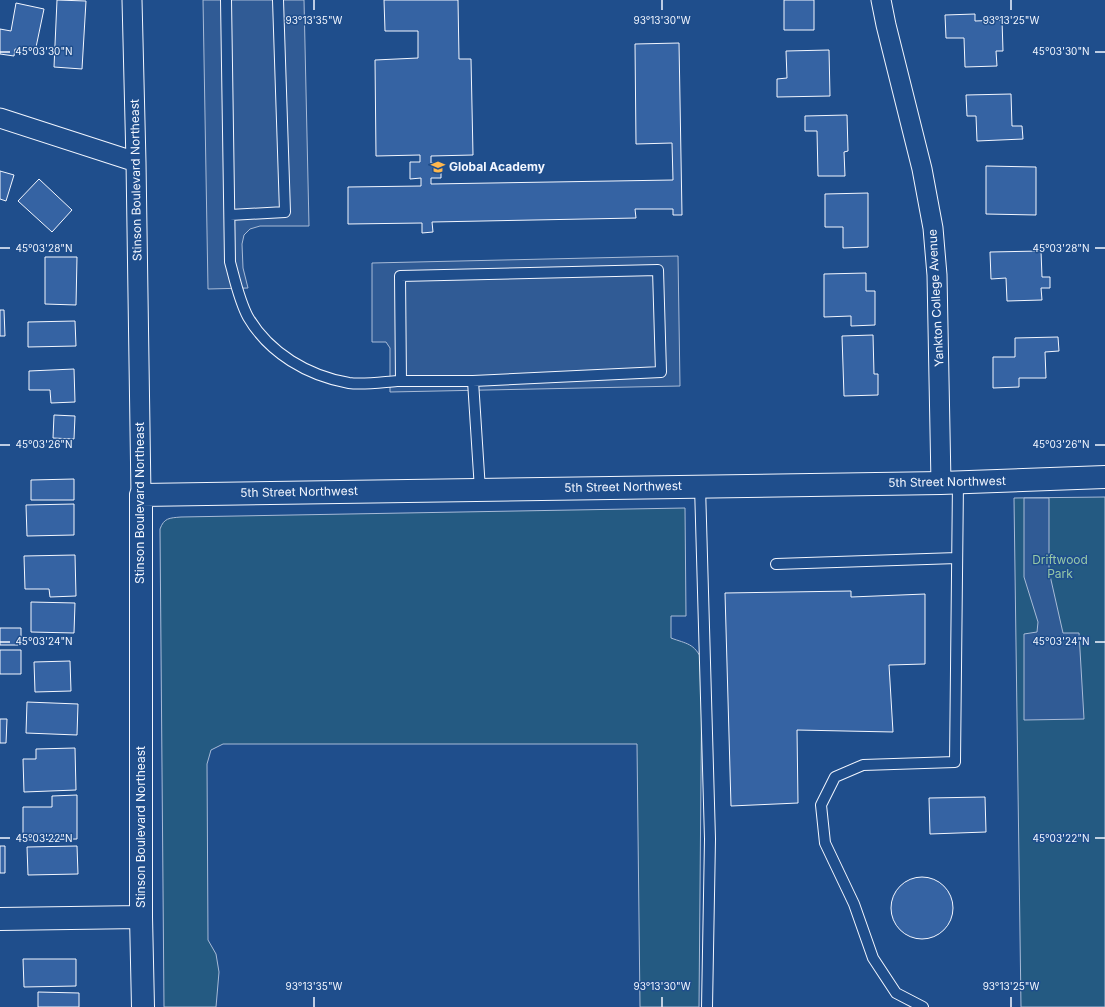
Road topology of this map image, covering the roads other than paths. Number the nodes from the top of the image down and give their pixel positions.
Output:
1 (132, 0) edge
2 (226, 0) edge
3 (278, 0) edge
4 (881, 0) edge
5 (0, 118) edge
6 (136, 162) junction
7 (230, 215) junction
8 (401, 381) junction
9 (473, 381) junction
10 (1105, 477) edge
11 (950, 482) junction
12 (700, 486) junction
13 (480, 490) junction
14 (140, 495) junction
15 (957, 558) junction
16 (776, 564) dead end
17 (141, 917) junction
18 (0, 919) edge
19 (143, 1007) edge
20 (706, 1007) edge
21 (923, 1007) edge

1 - 6 street, Stinson Boulevard Northeast
2 - 7 lane
3 - 7 lane
4 - 11 street, Yankton College Avenue
5 - 6 street
6 - 14 street, Stinson Boulevard Northeast
7 - 8 lane
8 - 9 lane
8 - 9 lane
9 - 13 lane
10 - 11 street, 5th Street Northwest
11 - 12 street, 5th Street Northwest
11 - 15 lane
12 - 13 street, 5th Street Northwest
12 - 20 lane
13 - 14 street, 5th Street Northwest
14 - 17 street, Stinson Boulevard Northeast
15 - 16 lane
15 - 21 lane
17 - 18 street
17 - 19 street, Stinson Boulevard Northeast

